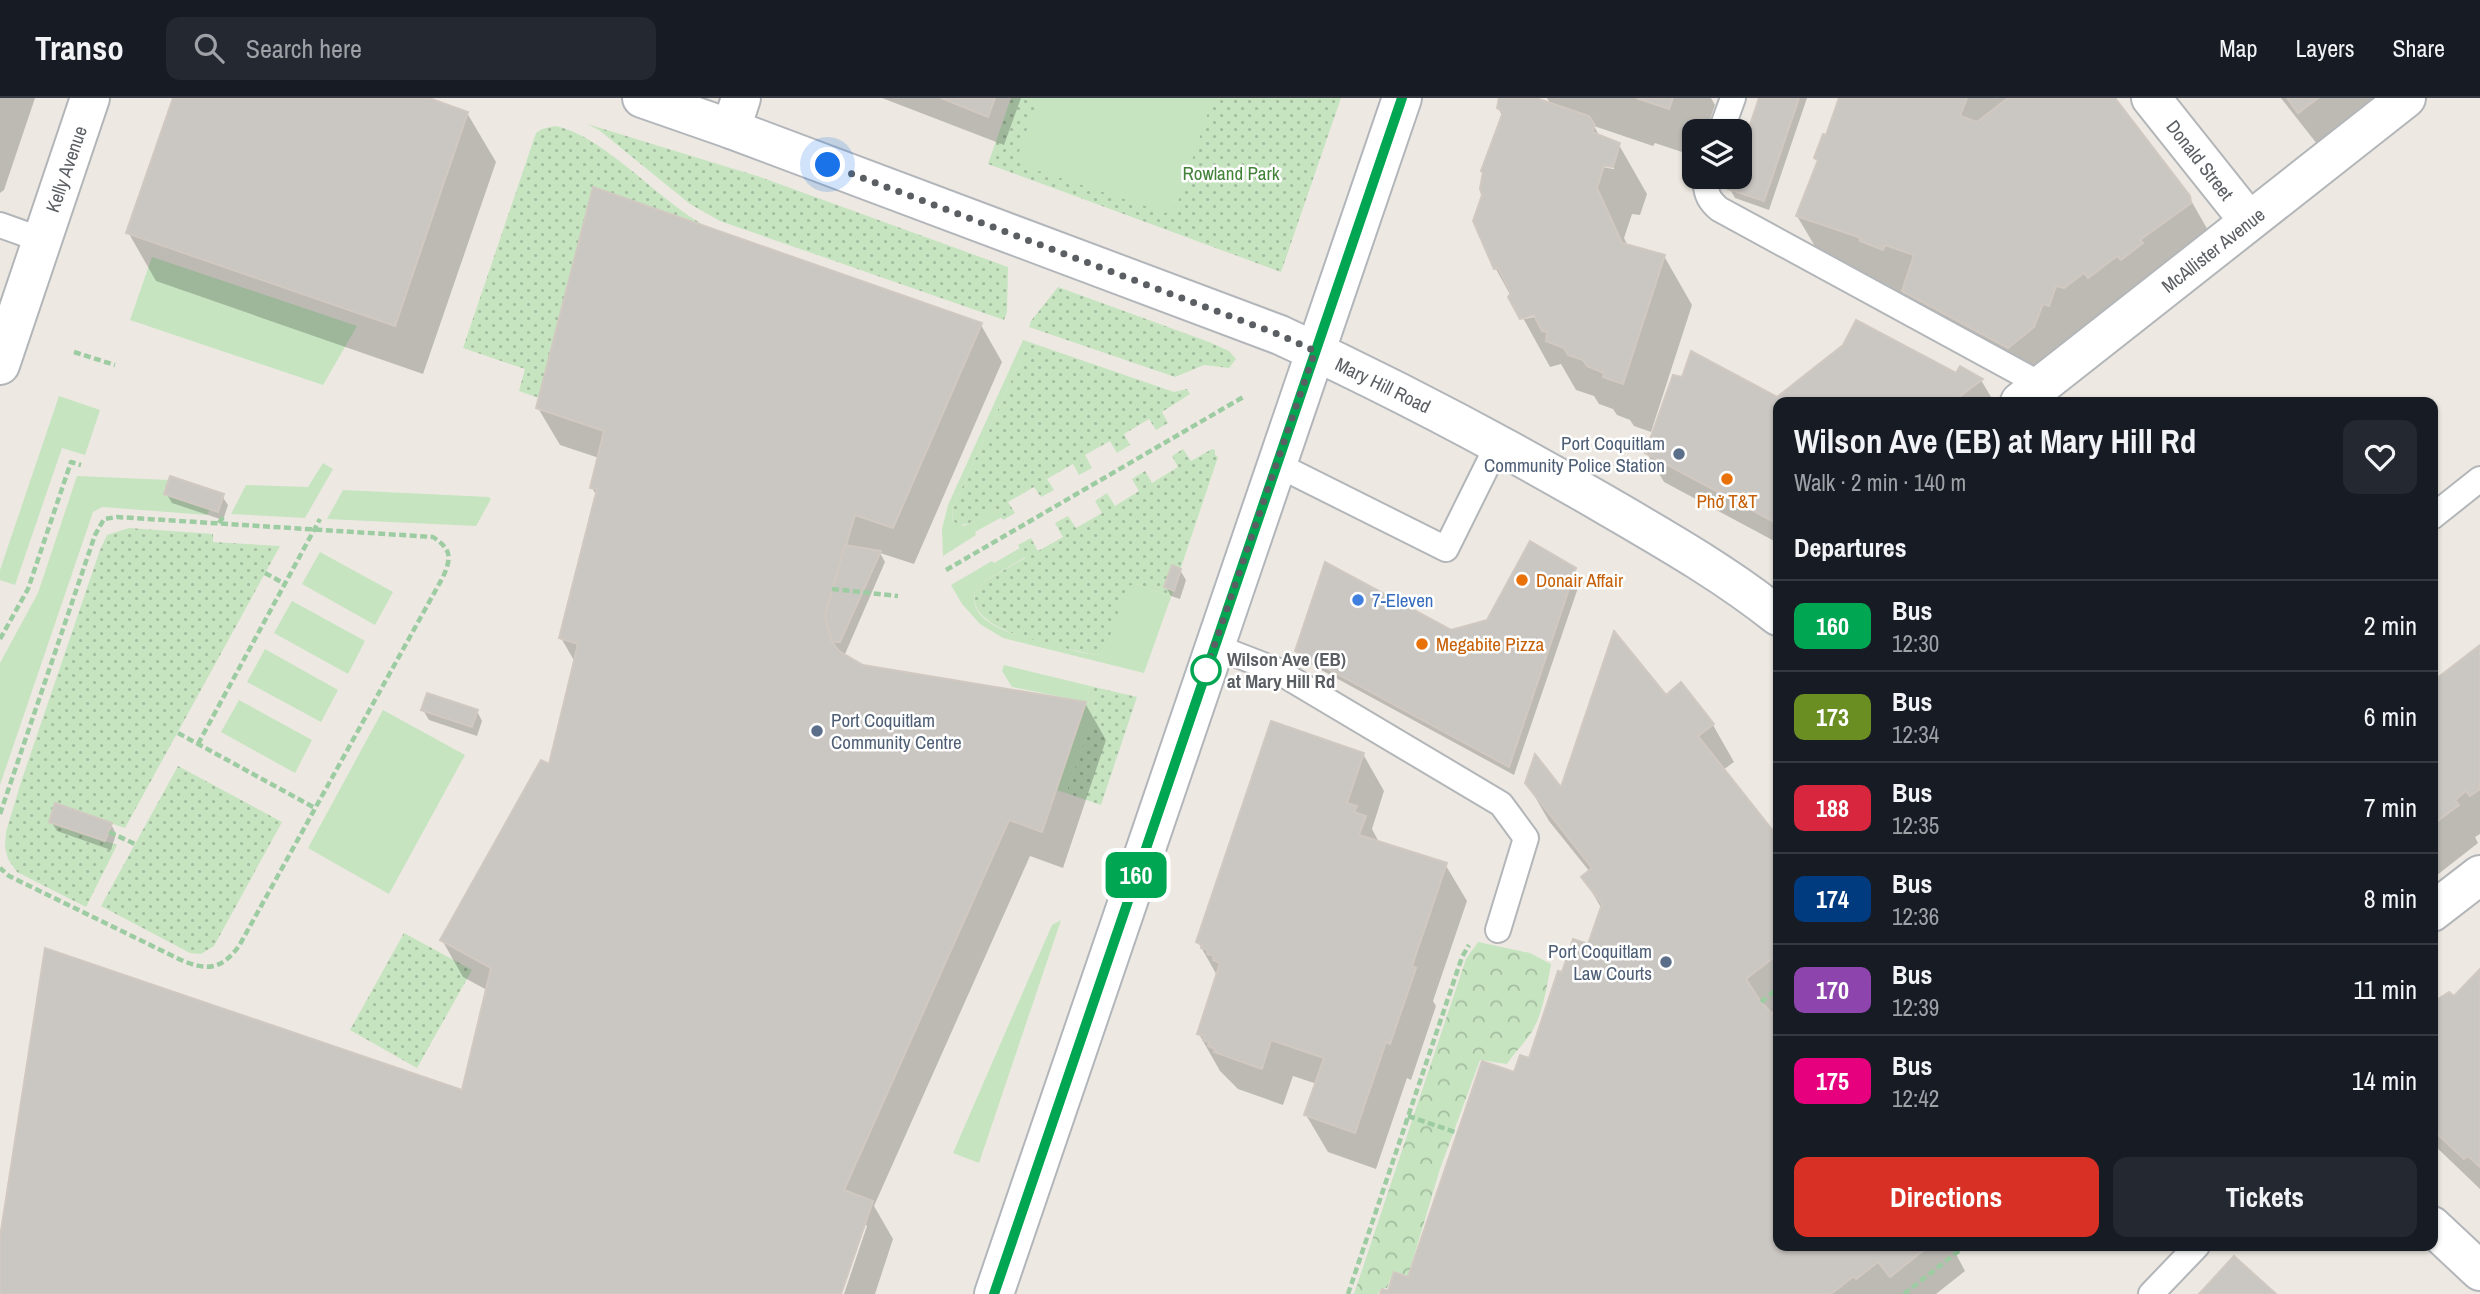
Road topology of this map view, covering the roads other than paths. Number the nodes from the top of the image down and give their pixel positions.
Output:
1 (90, 98) edge
2 (642, 98) edge
3 (1402, 98) edge
4 (1733, 98) edge
5 (2151, 98) edge
6 (2406, 98) edge
7 (736, 113) edge
8 (1725, 119) edge
9 (1707, 189) edge
10 (2249, 221) junction
11 (0, 225) edge
12 (42, 240) junction
13 (1315, 351) junction
14 (0, 365) edge
15 (2031, 394) edge
16 (1498, 444) junction
17 (1276, 464) junction
18 (2480, 479) edge
19 (2438, 512) edge
20 (1773, 612) edge
21 (1214, 646) junction
22 (2480, 875) edge
23 (2438, 907) edge
24 (1498, 930) road end
25 (2438, 1232) edge
26 (2192, 1251) edge
27 (2480, 1271) edge
28 (994, 1294) edge
29 (2151, 1294) edge

1 - 12 street, Kelly Avenue
2 - 7 street, Mary Hill Road
3 - 13 street
4 - 8 lane
5 - 10 street, Donald Street
6 - 10 street, McAllister Avenue
7 - 13 street, Mary Hill Road
9 - 15 lane
10 - 15 street, McAllister Avenue
11 - 12 lane
12 - 14 street, Kelly Avenue
13 - 16 street, Mary Hill Road
13 - 17 street
16 - 17 lane
16 - 20 street, Mary Hill Road
17 - 21 street
18 - 19 lane
21 - 24 lane
21 - 28 street
22 - 23 street
25 - 27 street
26 - 29 lane

